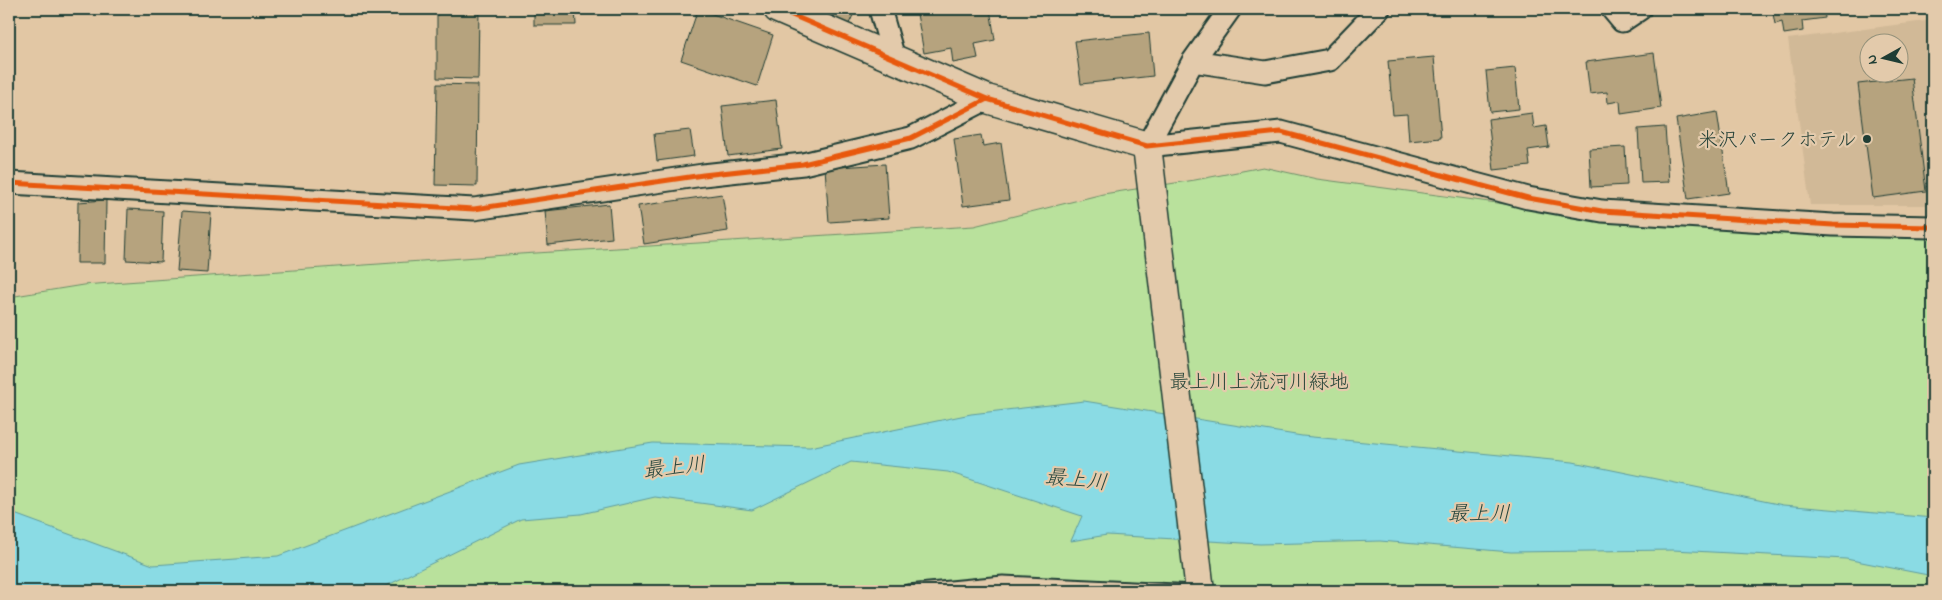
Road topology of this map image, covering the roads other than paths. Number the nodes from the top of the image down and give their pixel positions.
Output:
1 (778, 9) edge
2 (1230, 9) edge
3 (1379, 9) edge
4 (1612, 9) edge
5 (1640, 9) edge
6 (882, 10) edge
7 (894, 58) junction
8 (1193, 61) junction
9 (987, 99) junction
10 (1146, 146) junction
11 (9, 183) edge
12 (1933, 228) edge
13 (908, 591) edge
14 (1198, 591) edge

1 - 7 street
2 - 8 street
3 - 8 street
4 - 5 street
6 - 7 street
7 - 9 street
8 - 10 street
9 - 10 street
9 - 11 street
10 - 12 street
10 - 14 street
13 - 14 lane

